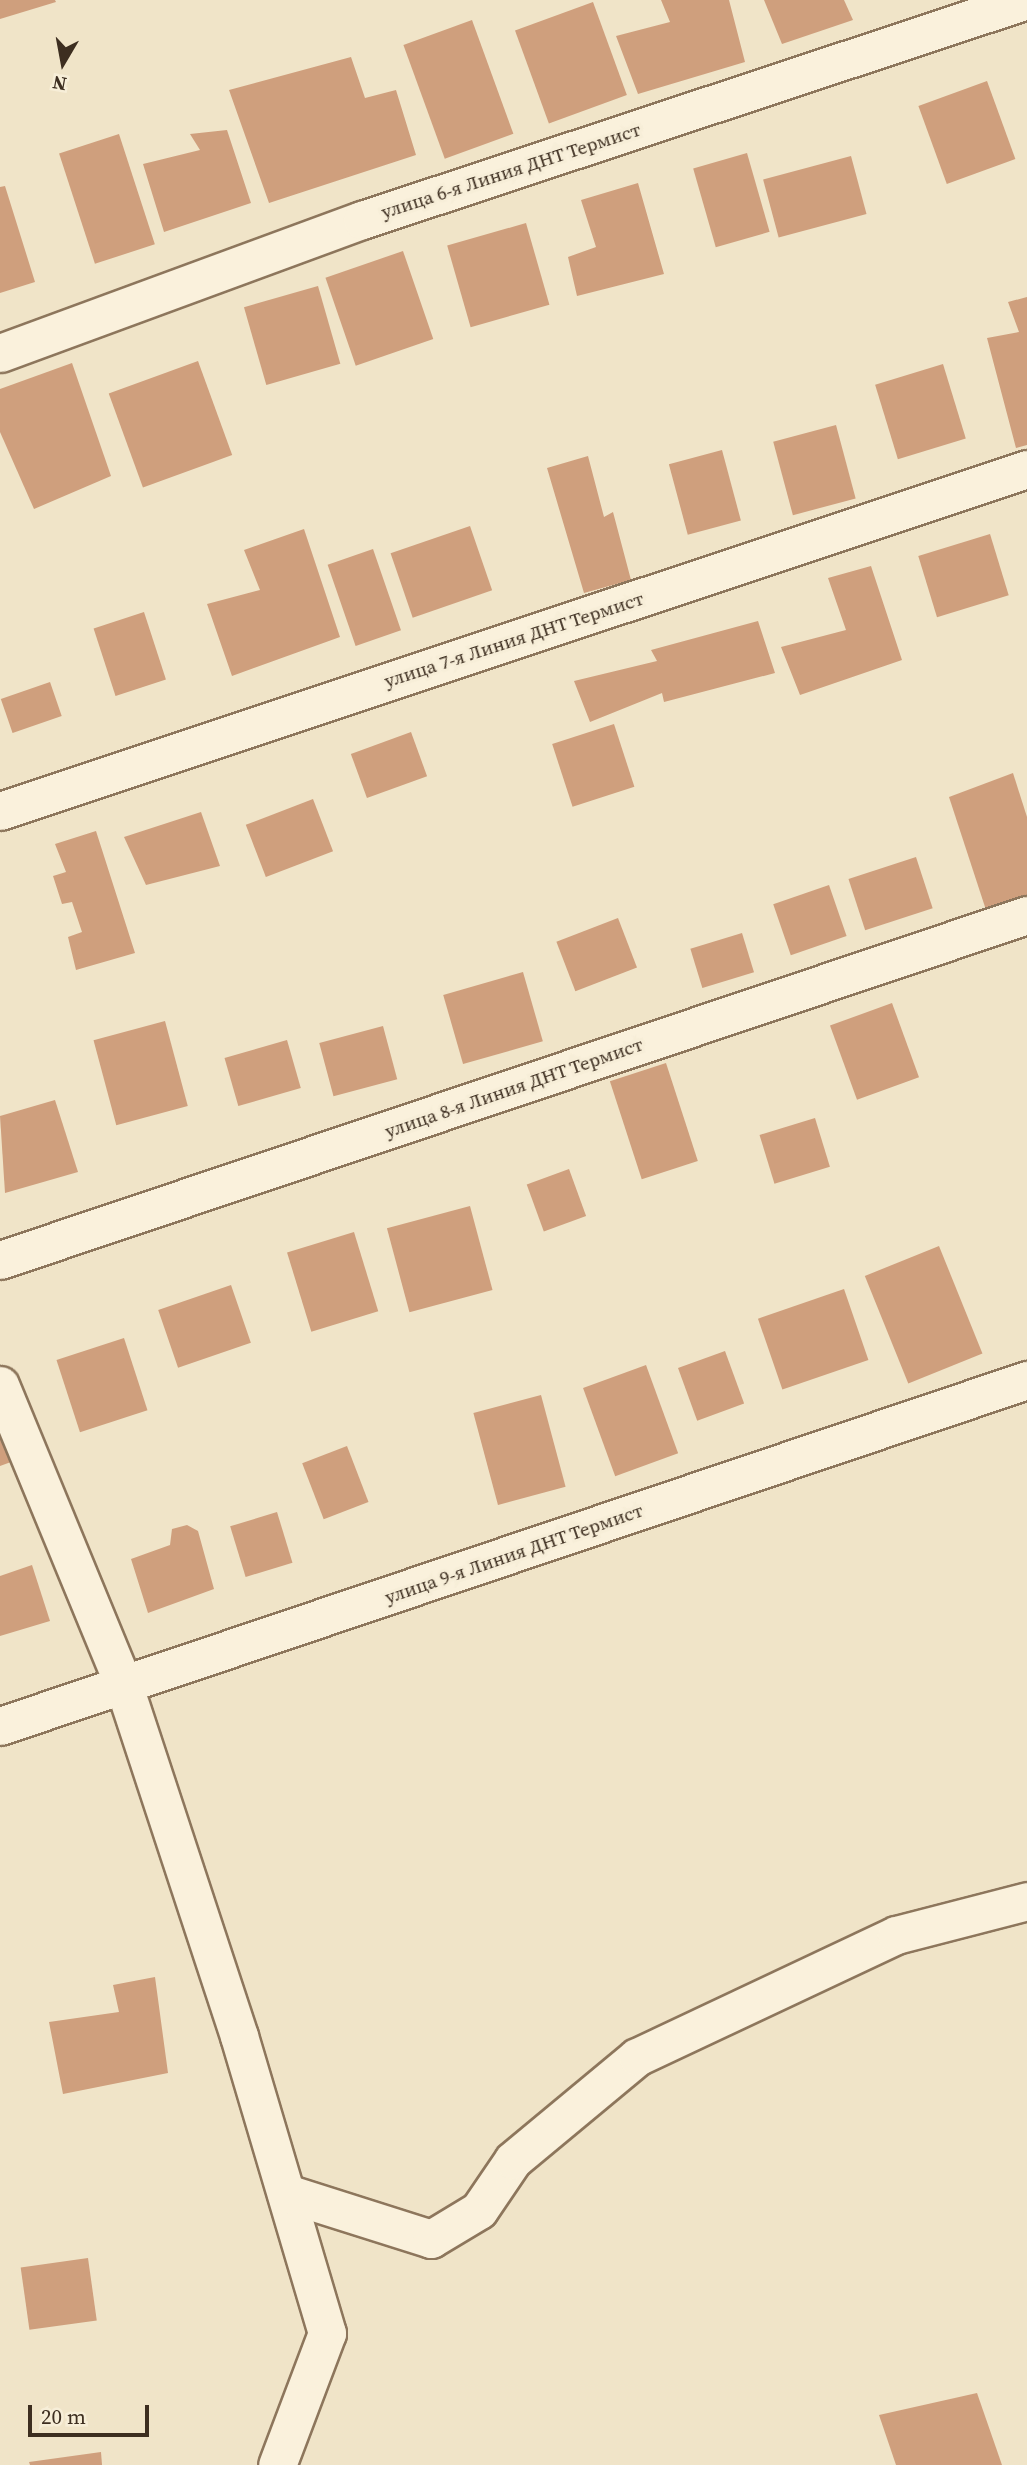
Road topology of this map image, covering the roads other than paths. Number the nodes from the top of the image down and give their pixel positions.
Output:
1 (1027, 0) edge
2 (0, 354) edge
3 (1027, 469) edge
4 (0, 811) edge
5 (1027, 915) edge
6 (0, 1260) edge
7 (1027, 1380) edge
8 (0, 1385) edge
9 (124, 1686) junction
10 (0, 1726) edge
11 (1027, 1901) edge
12 (286, 2193) junction
13 (277, 2465) edge

1 - 2 street, улица 6-я Линия ДНТ Термист
3 - 4 street, улица 7-я Линия ДНТ Термист
5 - 6 street, улица 8-я Линия ДНТ Термист
7 - 9 street, улица 9-я Линия ДНТ Термист
8 - 9 street
9 - 10 street, улица 9-я Линия ДНТ Термист
9 - 12 street
11 - 12 street
12 - 13 street

